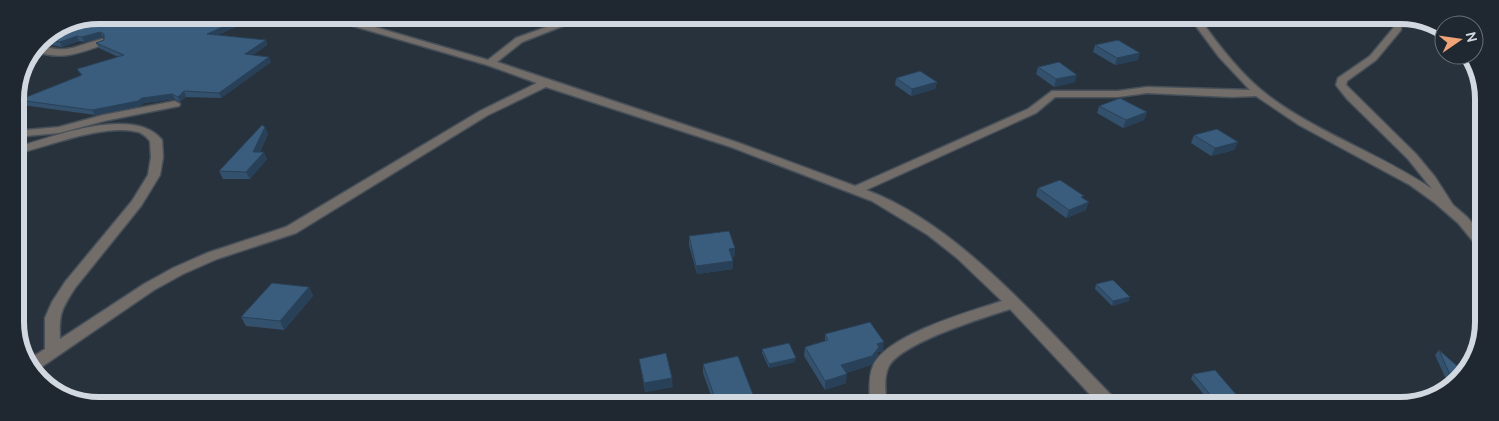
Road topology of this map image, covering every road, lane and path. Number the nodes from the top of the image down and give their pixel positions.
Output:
1 (359, 24) edge
2 (563, 24) edge
3 (1198, 24) edge
4 (1398, 28) dead end
5 (102, 42) edge
6 (42, 51) edge
7 (490, 63) junction
8 (545, 83) junction
9 (1258, 92) junction
10 (175, 104) edge
11 (24, 133) edge
12 (24, 148) edge
13 (856, 190) junction
14 (1447, 205) junction
15 (1475, 234) edge
16 (1013, 303) junction
17 (53, 351) junction
18 (36, 363) edge
19 (878, 397) edge
20 (1102, 397) edge

1 - 7 street
2 - 7 street
3 - 9 street
4 - 14 street
5 - 6 street
7 - 8 street
8 - 13 street
8 - 17 street
9 - 13 street
9 - 14 street
10 - 11 street
12 - 17 street
13 - 16 street
14 - 15 street
16 - 19 street
16 - 20 street
17 - 18 street

